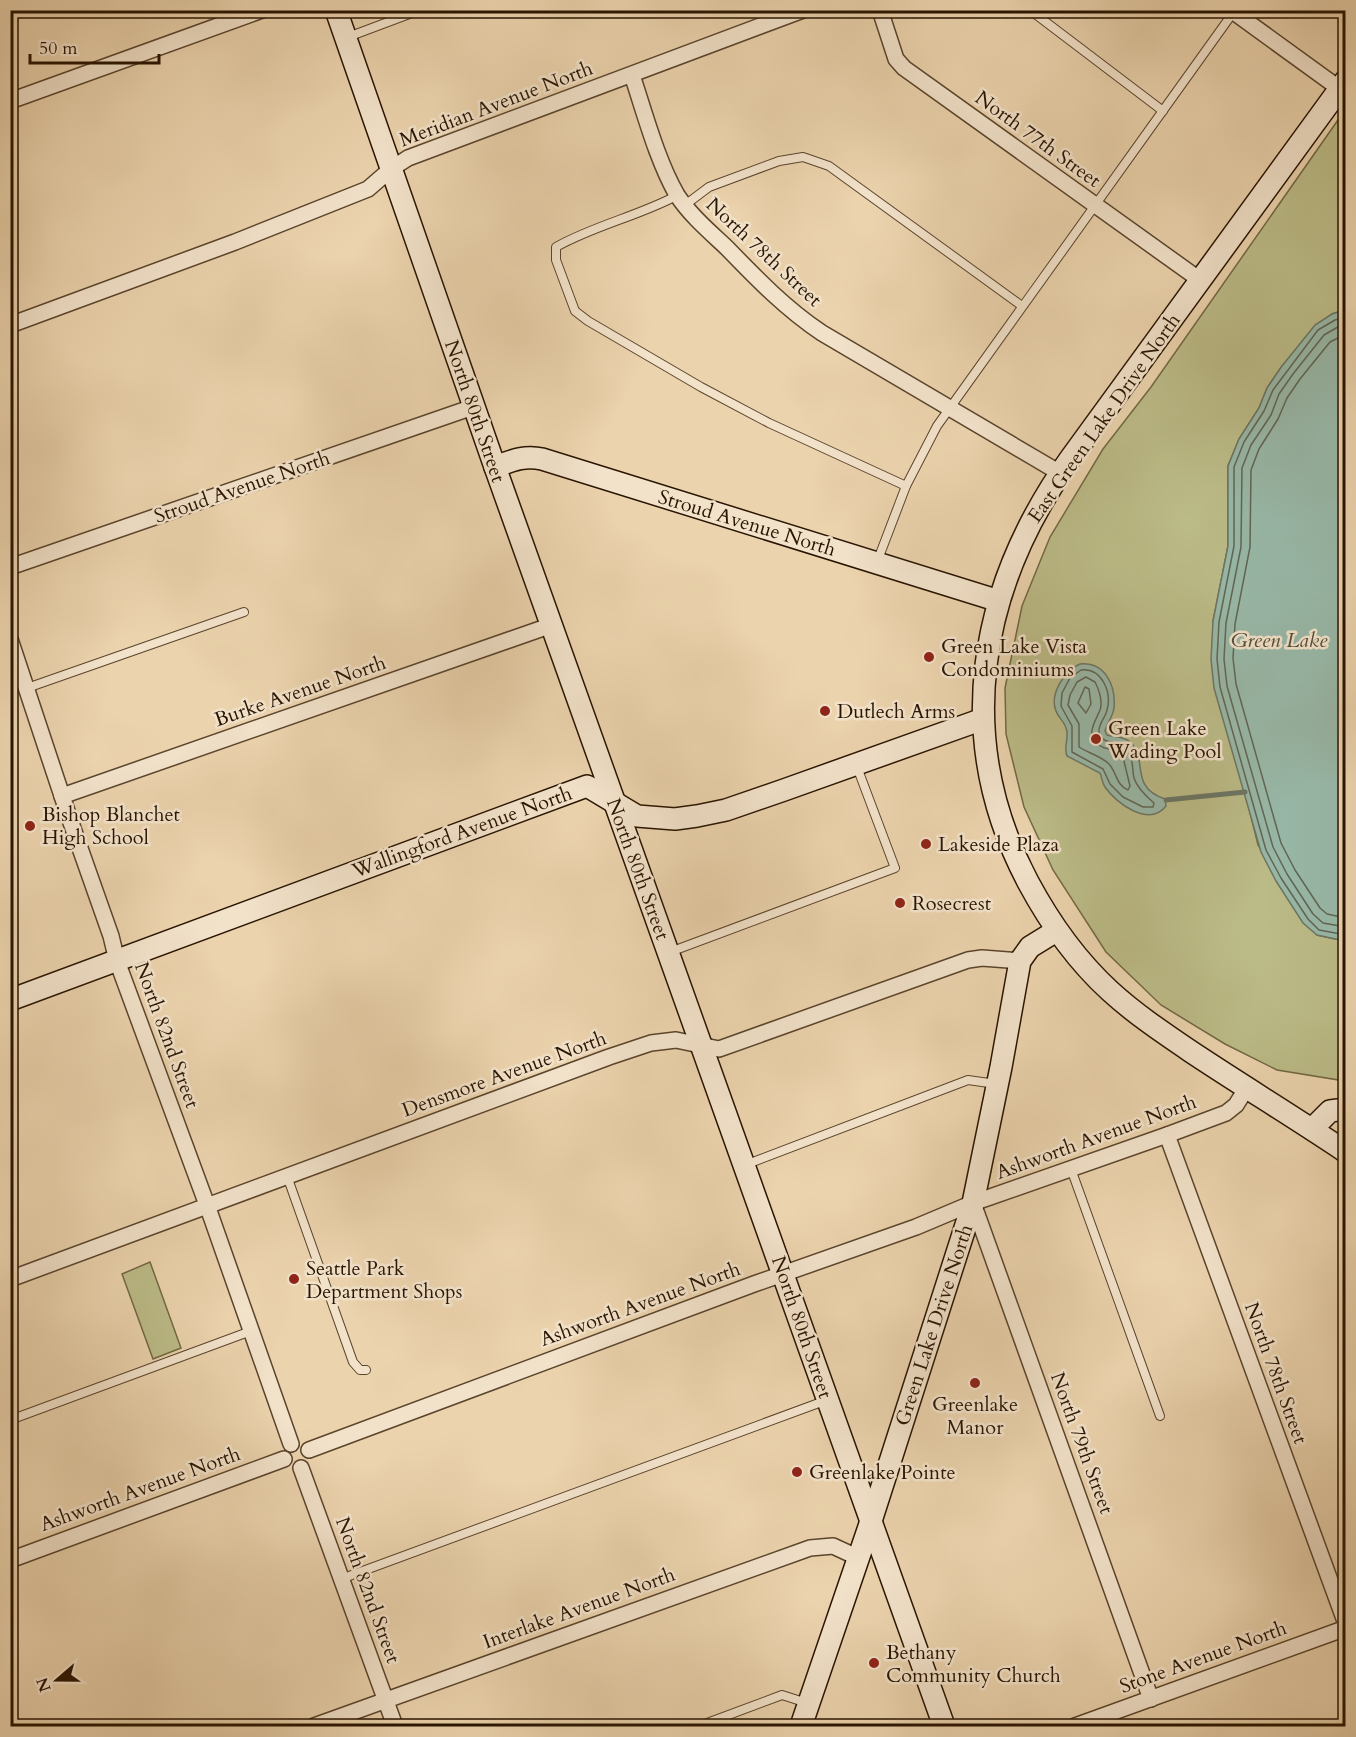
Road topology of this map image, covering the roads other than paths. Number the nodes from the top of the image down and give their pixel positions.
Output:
1 (262, 10) edge
2 (336, 10) edge
3 (420, 10) edge
4 (803, 10) edge
5 (880, 10) edge
6 (1030, 10) edge
7 (1233, 11) edge
8 (346, 38) junction
9 (632, 75) junction
10 (1343, 85) edge
11 (10, 102) edge
12 (1162, 111) junction
13 (391, 169) junction
14 (682, 200) junction
15 (1095, 205) junction
16 (1200, 280) junction
17 (1022, 306) junction
18 (10, 325) edge
19 (473, 407) junction
20 (949, 407) junction
21 (495, 467) junction
22 (1060, 473) junction
23 (906, 486) junction
24 (877, 563) junction
25 (10, 567) edge
26 (999, 601) junction
27 (244, 612) dead end
28 (552, 625) junction
29 (10, 639) edge
30 (27, 688) junction
31 (983, 719) junction
32 (856, 765) junction
33 (62, 796) junction
34 (613, 801) junction
35 (1056, 931) junction
36 (669, 952) junction
37 (117, 961) junction
38 (1020, 961) junction
39 (10, 1000) edge
40 (702, 1045) junction
41 (997, 1084) junction
42 (1246, 1089) junction
43 (1346, 1109) edge
44 (1312, 1129) junction
45 (1167, 1135) junction
46 (1346, 1152) edge
47 (745, 1165) junction
48 (1071, 1169) junction
49 (288, 1176) junction
50 (973, 1203) junction
51 (207, 1205) junction
52 (783, 1274) junction
53 (10, 1278) edge
54 (251, 1331) junction
55 (366, 1370) dead end
56 (828, 1400) junction
57 (1160, 1416) dead end
58 (10, 1420) edge
59 (291, 1444) junction
60 (309, 1450) junction
61 (284, 1459) junction
62 (301, 1468) junction
63 (872, 1521) junction
64 (859, 1558) junction
65 (10, 1560) edge
66 (341, 1579) junction
67 (1346, 1626) edge
68 (1151, 1699) junction
69 (386, 1700) junction
70 (809, 1703) junction
71 (314, 1726) edge
72 (395, 1726) edge
73 (699, 1726) edge
74 (801, 1726) edge
75 (944, 1726) edge
76 (1075, 1726) edge

1 - 11 street
2 - 8 street, North 80th Street
3 - 8 lane
4 - 9 street, Meridian Avenue North
5 - 15 street, North 77th Street
6 - 12 lane
7 - 10 street
7 - 12 lane
8 - 13 street, North 80th Street
9 - 13 street, Meridian Avenue North
9 - 14 street, North 78th Street
10 - 16 street, East Green Lake Drive North
12 - 15 lane
13 - 18 street, Meridian Avenue North
13 - 19 street, North 80th Street
14 - 17 lane
14 - 20 street, North 78th Street
14 - 23 lane
15 - 16 street, North 77th Street
15 - 17 lane
16 - 22 street, East Green Lake Drive North
17 - 20 lane
19 - 21 street, North 80th Street
19 - 25 street, Stroud Avenue North
20 - 22 street, North 78th Street
20 - 23 lane
21 - 24 street, Stroud Avenue North
21 - 28 street, North 80th Street
22 - 26 street, East Green Lake Drive North
23 - 24 lane
24 - 26 street, Stroud Avenue North
26 - 31 street, East Green Lake Drive North
27 - 30 lane
28 - 33 street, Burke Avenue North
28 - 34 street, North 80th Street
29 - 30 street, North 82nd Street
30 - 33 street, North 82nd Street
31 - 32 street, Wallingford Avenue North
31 - 35 street, East Green Lake Drive North
32 - 34 street, Wallingford Avenue North
32 - 36 lane
33 - 37 street, North 82nd Street
34 - 36 street, North 80th Street
34 - 37 street, Wallingford Avenue North
35 - 38 street
35 - 42 street, East Green Lake Drive North
36 - 40 street, North 80th Street
37 - 39 street, Wallingford Avenue North
37 - 51 street, North 82nd Street
38 - 40 street, Densmore Avenue North
38 - 41 street, Green Lake Drive North
40 - 47 street, North 80th Street
40 - 49 street, Densmore Avenue North
41 - 47 lane
41 - 50 street, Green Lake Drive North
42 - 44 street, East Green Lake Drive North
42 - 45 street, Ashworth Avenue North
43 - 44 street
44 - 46 street, East Green Lake Drive North
45 - 48 street, Ashworth Avenue North
45 - 67 street, North 78th Street
47 - 52 street, North 80th Street
48 - 50 street, Ashworth Avenue North
48 - 57 lane
49 - 51 street, Densmore Avenue North
49 - 55 lane
50 - 52 street, Ashworth Avenue North
50 - 63 street, Green Lake Drive North
50 - 68 street, North 79th Street
51 - 53 street, Densmore Avenue North
51 - 54 street, North 82nd Street
52 - 56 street, North 80th Street
52 - 60 street, Ashworth Avenue North
54 - 58 lane
54 - 59 street, North 82nd Street
56 - 63 street, North 80th Street
56 - 66 lane
59 - 60 street
59 - 61 street
60 - 62 street
61 - 62 street
61 - 65 street, Ashworth Avenue North
62 - 66 street, North 82nd Street
63 - 64 street, Green Lake Drive North
63 - 75 street, North 80th Street
64 - 69 street, Interlake Avenue North
64 - 70 street, Green Lake Drive North
66 - 69 street, North 82nd Street
67 - 68 street, Stone Avenue North
68 - 76 street, Stone Avenue North
69 - 71 street, Interlake Avenue North
69 - 72 street, North 82nd Street
70 - 73 lane
70 - 74 street, Green Lake Drive North

